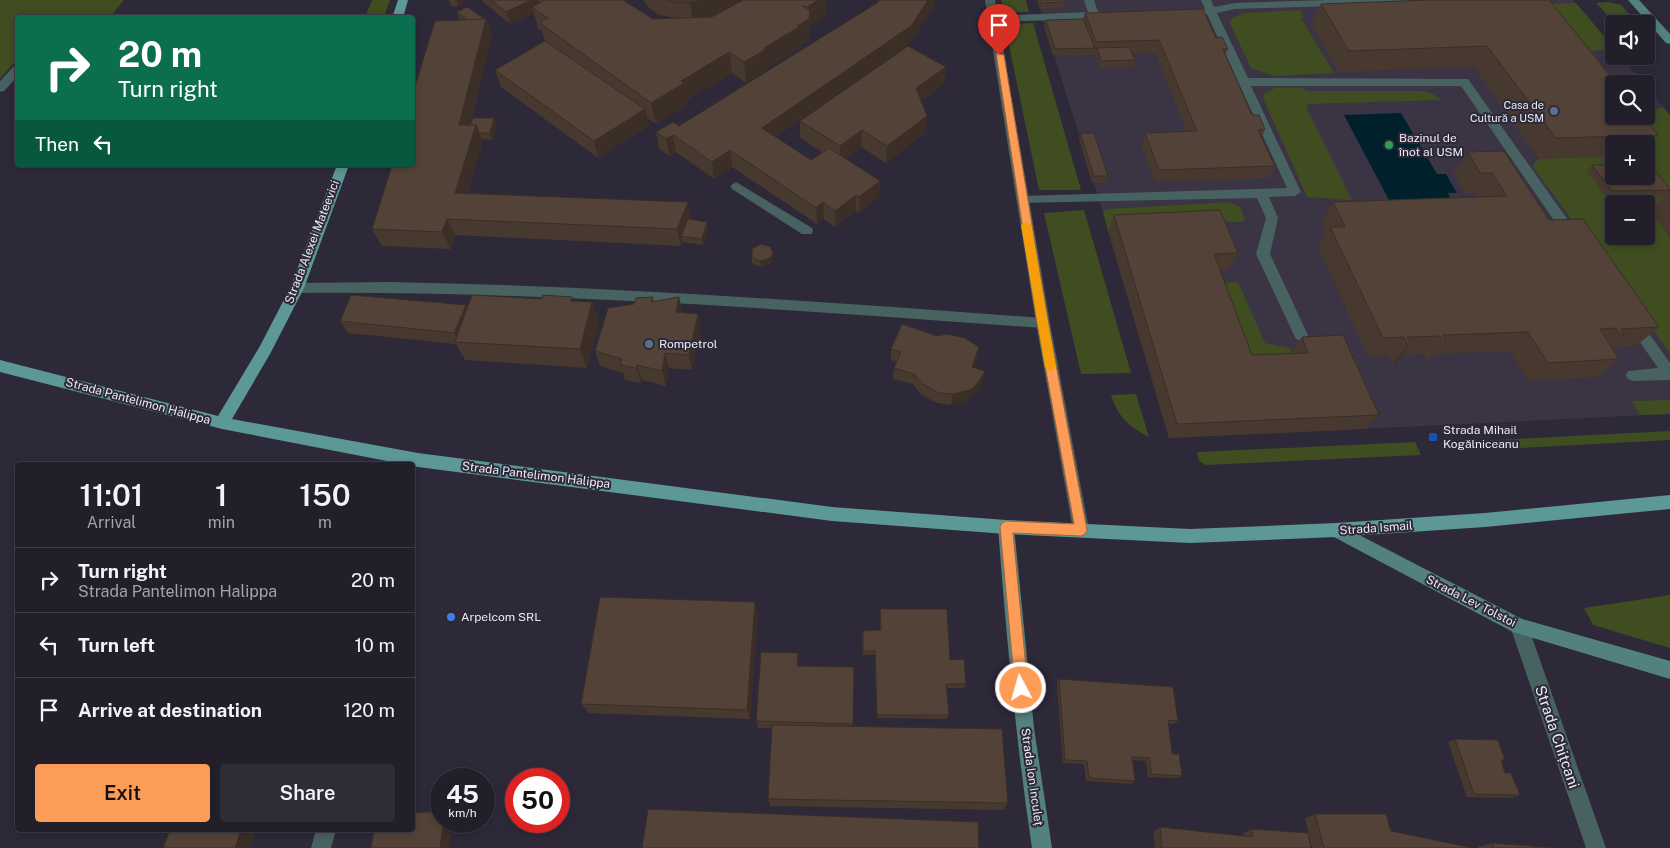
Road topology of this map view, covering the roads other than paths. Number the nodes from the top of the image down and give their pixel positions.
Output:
1 (403, 0) edge
2 (990, 0) edge
3 (1089, 0) edge
4 (1206, 0) edge
5 (1429, 0) edge
6 (1633, 0) edge
7 (1211, 12) junction
8 (1192, 13) edge
9 (398, 15) edge
10 (1114, 15) edge
11 (1094, 16) junction
12 (994, 19) junction
13 (1670, 41) edge
14 (15, 71) edge
15 (1243, 82) junction
16 (0, 88) edge
17 (342, 167) edge
18 (736, 186) dead end
19 (1261, 193) junction
20 (1022, 200) junction
21 (806, 231) dead end
22 (1578, 244) edge
23 (297, 288) junction
24 (1624, 309) edge
25 (1043, 322) junction
26 (1301, 335) edge
27 (0, 366) edge
28 (1633, 375) dead end
29 (222, 424) junction
30 (1670, 502) edge
31 (1006, 527) junction
32 (1081, 530) junction
33 (1336, 530) junction
34 (1519, 626) junction
35 (1670, 670) edge
36 (325, 832) edge
37 (321, 848) edge
38 (1042, 848) edge
39 (1596, 848) edge

1 - 9 main road
2 - 12 street
3 - 11 street
4 - 7 street
5 - 7 street
6 - 13 main road
7 - 8 street
7 - 15 street
10 - 11 street
11 - 12 street
12 - 20 street
14 - 16 street
15 - 19 street
15 - 22 street
17 - 23 main road, Strada Alexei Mateevici
18 - 21 street
19 - 20 street
19 - 26 street
20 - 25 street
23 - 25 street
23 - 29 main road, Strada Alexei Mateevici
24 - 28 street
25 - 32 street
27 - 29 main road, Strada Pantelimon Halippa
29 - 31 main road, Strada Pantelimon Halippa
30 - 33 main road, Strada Ismail
31 - 32 main road, Strada Pantelimon Halippa
31 - 38 main road, Strada Ion Inculeț
32 - 33 main road, Strada Ismail
33 - 34 main road, Strada Lev Tolstoi
34 - 35 main road, Strada Lev Tolstoi
34 - 39 street, Strada Chițcani
36 - 37 street

